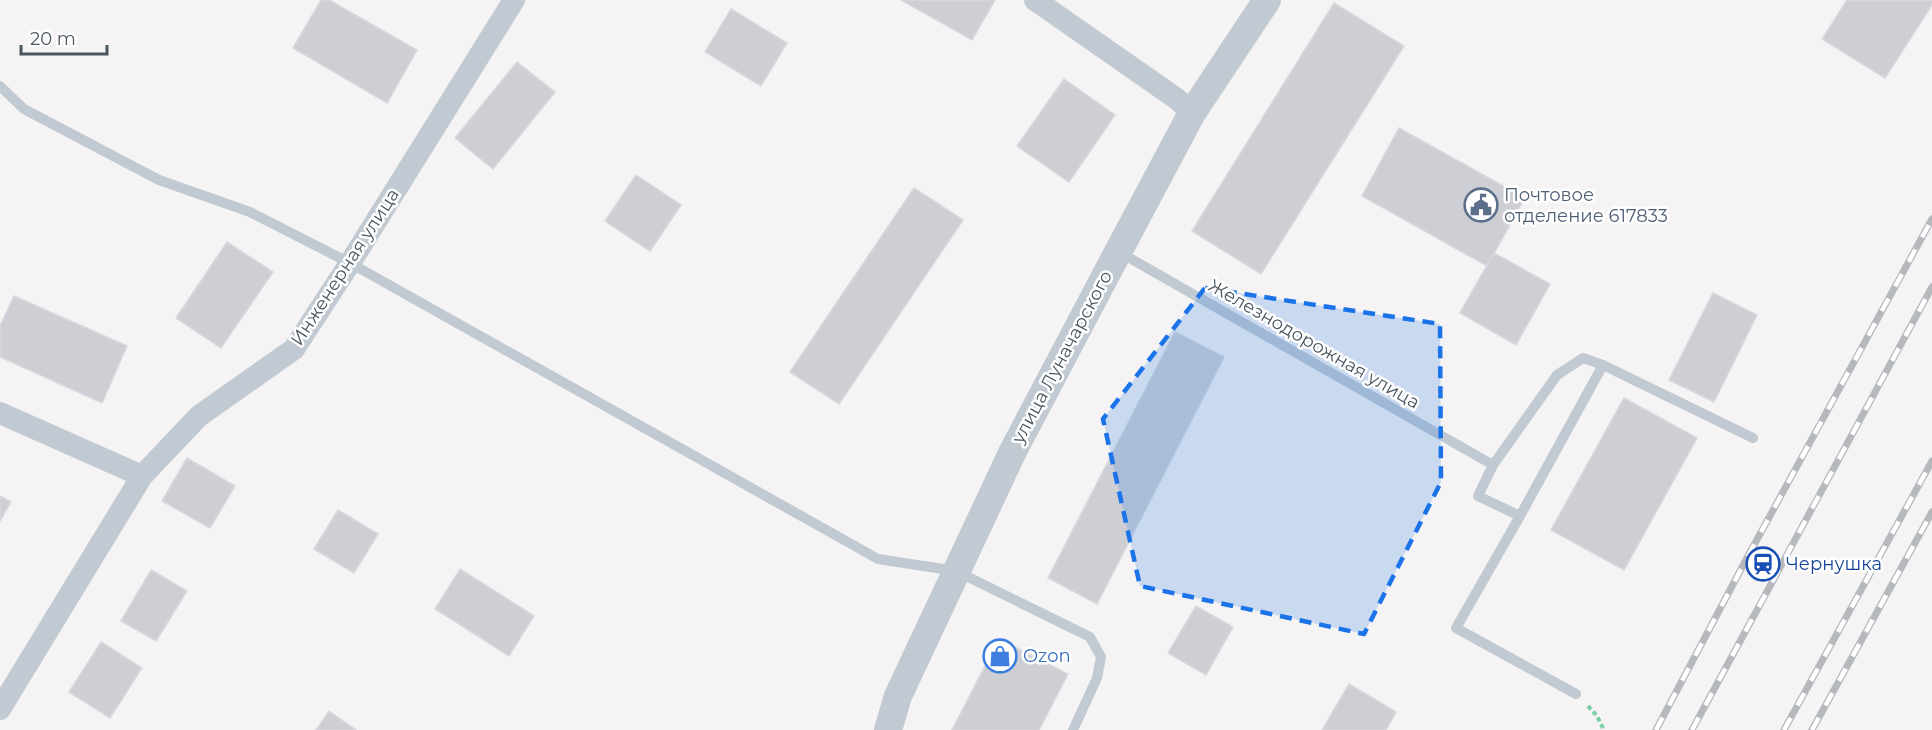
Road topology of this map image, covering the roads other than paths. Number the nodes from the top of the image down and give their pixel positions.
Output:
1 (513, 0) edge
2 (1035, 0) edge
3 (1267, 0) edge
4 (0, 86) edge
5 (1192, 113) junction
6 (1118, 252) junction
7 (350, 264) junction
8 (1603, 365) junction
9 (0, 412) edge
10 (1753, 438) dead end
11 (1493, 465) junction
12 (142, 477) junction
13 (1520, 516) junction
14 (956, 571) junction
15 (1576, 694) road end
16 (0, 709) edge
17 (888, 730) edge
18 (1073, 730) edge

1 - 7 street, Инженерная улица
2 - 5 street
3 - 5 street, улица Луначарского
4 - 7 lane
5 - 6 street, улица Луначарского
6 - 11 lane, Железнодорожная улица
6 - 14 street, улица Луначарского
7 - 12 street, Инженерная улица
7 - 14 lane
8 - 10 lane
8 - 11 lane
8 - 13 lane
9 - 12 street
11 - 13 lane
12 - 16 street, Инженерная улица
13 - 15 lane
14 - 17 street, улица Луначарского
14 - 18 lane

